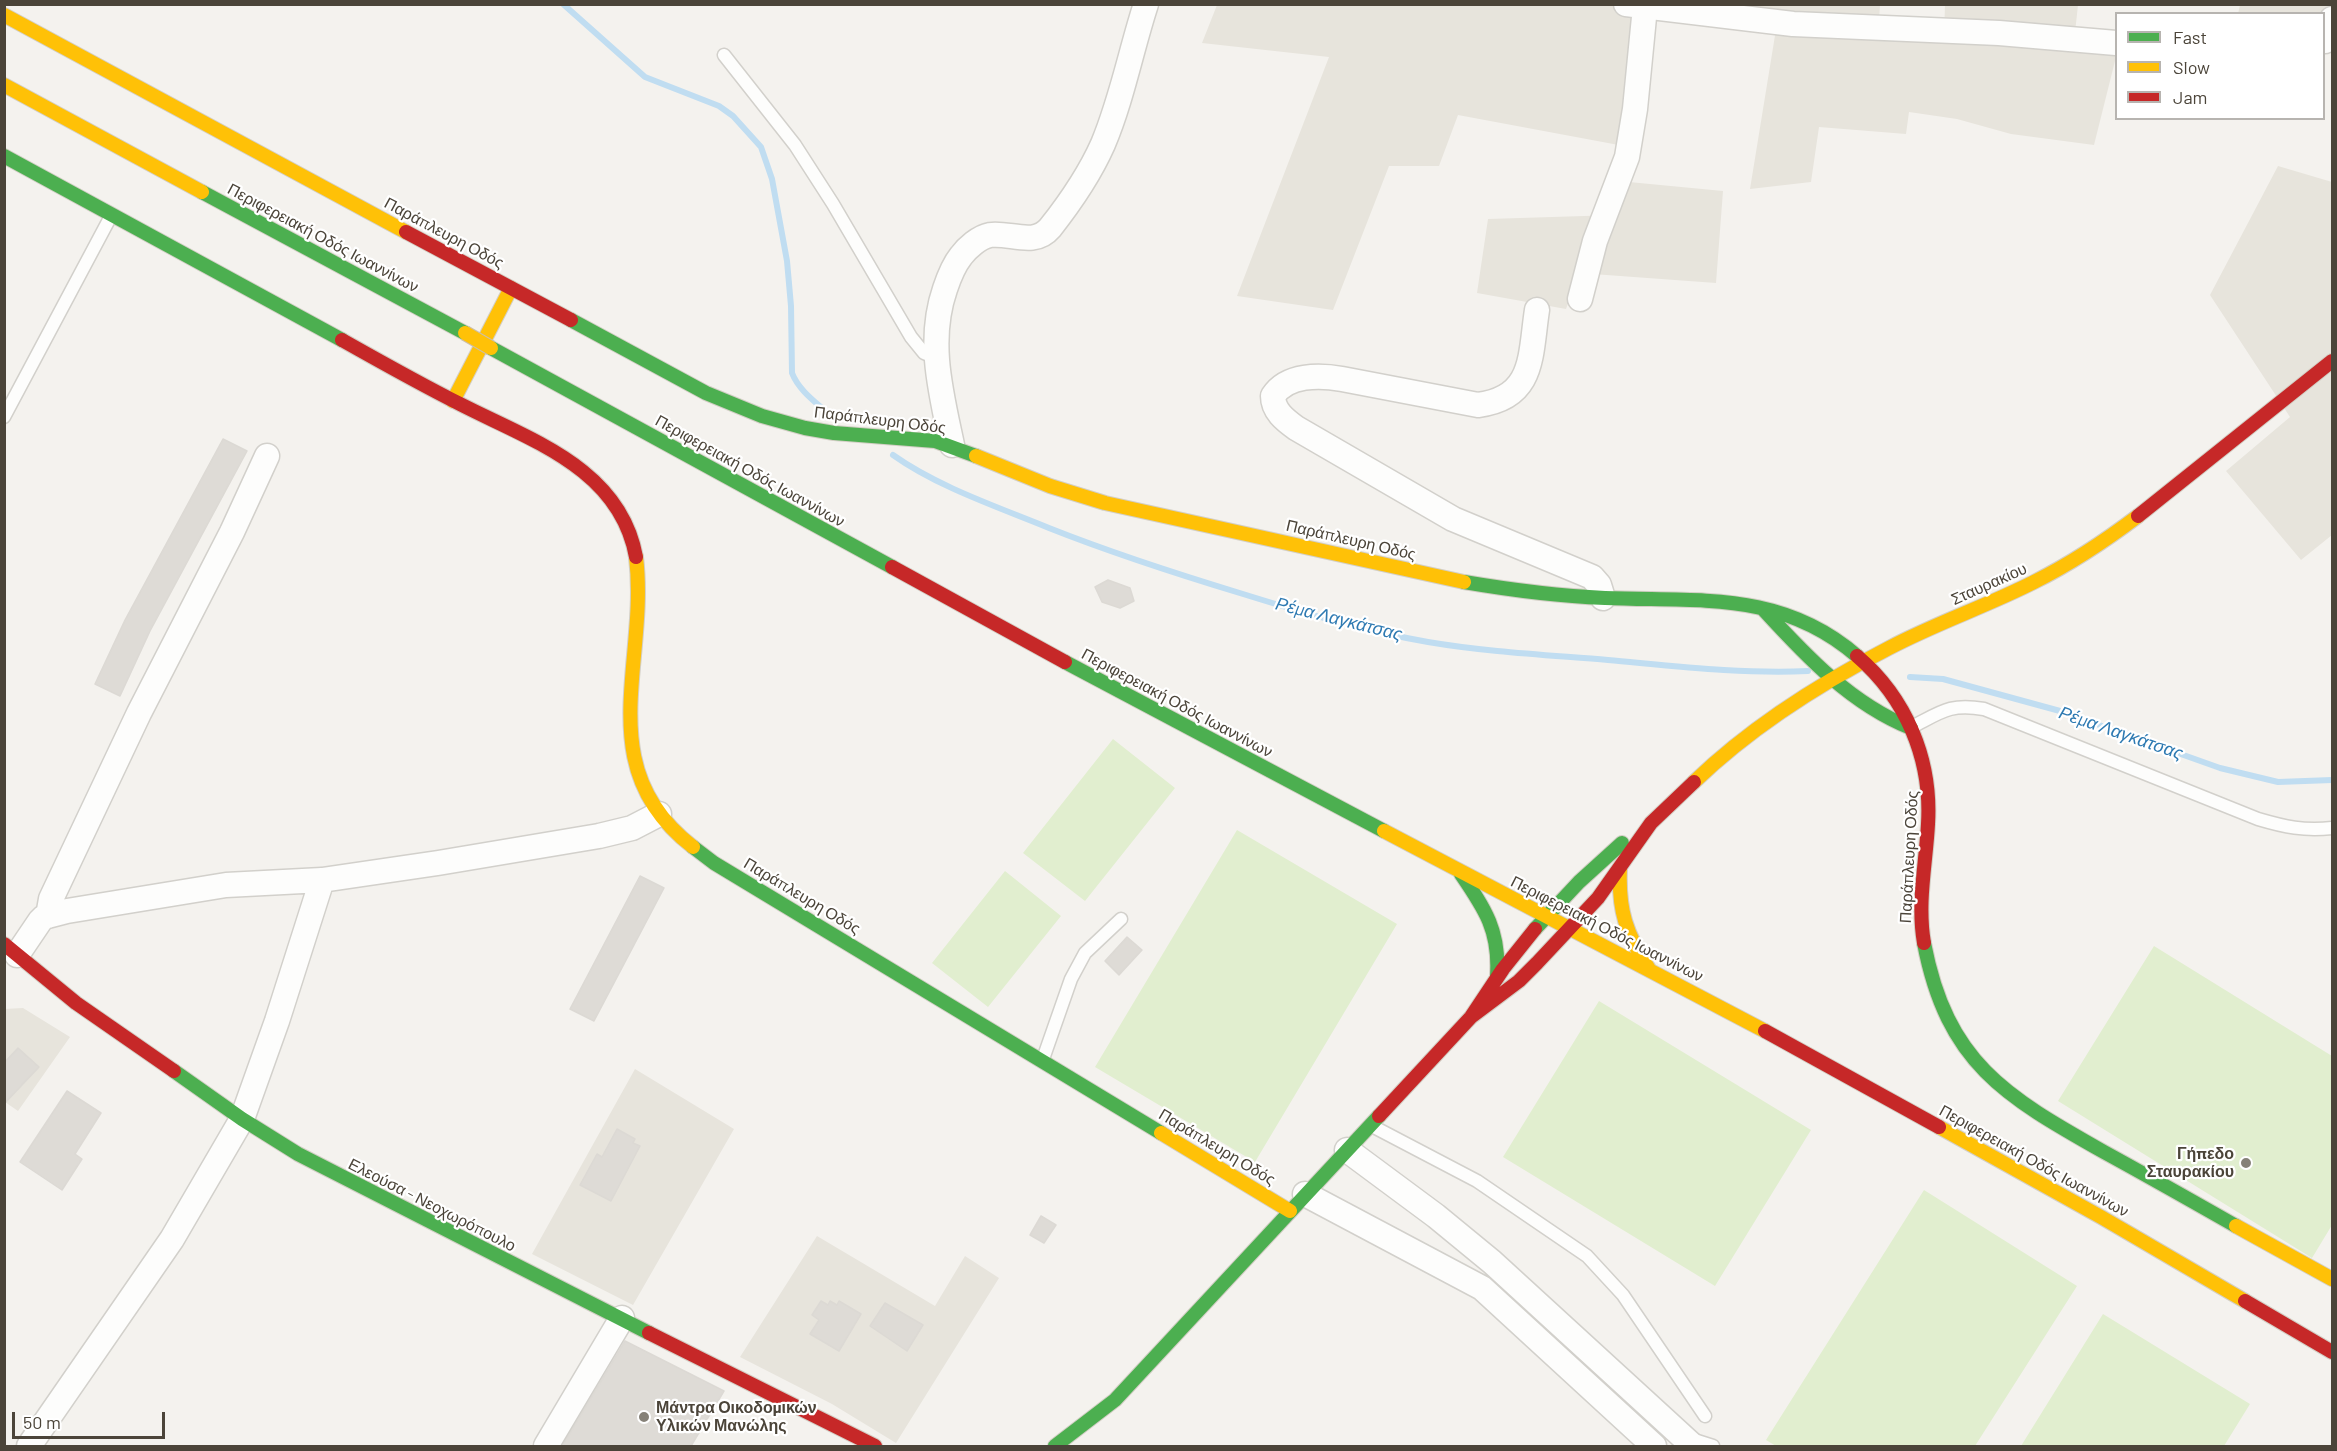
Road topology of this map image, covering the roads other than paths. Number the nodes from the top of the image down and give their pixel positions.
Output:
1 (1146, 4) edge
2 (1635, 6) edge
3 (4, 15) edge
4 (1825, 15) edge
5 (2115, 43) edge
6 (724, 55) dead end
7 (4, 85) edge
8 (4, 156) edge
9 (112, 214) junction
10 (512, 288) junction
11 (1580, 299) dead end
12 (1537, 310) dead end
13 (936, 358) junction
14 (2332, 361) edge
15 (453, 401) junction
16 (4, 417) edge
17 (952, 445) junction
18 (267, 456) dead end
19 (1603, 598) junction
20 (1761, 608) junction
21 (1863, 661) junction
22 (1834, 678) junction
23 (1911, 728) junction
24 (659, 814) junction
25 (1651, 823) junction
26 (2332, 828) edge
27 (1620, 868) junction
28 (1460, 872) junction
29 (322, 880) junction
30 (48, 916) junction
31 (1545, 916) junction
32 (1121, 919) dead end
33 (1570, 928) junction
34 (10, 955) edge
35 (1649, 969) junction
36 (1497, 976) junction
37 (1471, 1017) junction
38 (1043, 1060) junction
39 (242, 1119) junction
40 (1370, 1125) junction
41 (1347, 1150) junction
42 (1298, 1202) junction
43 (2332, 1279) edge
44 (622, 1318) junction
45 (2332, 1352) edge
46 (1705, 1416) dead end
47 (846, 1441) edge
48 (1687, 1441) edge
49 (29, 1446) edge
50 (546, 1446) edge
51 (875, 1446) edge
52 (1054, 1446) edge
53 (1654, 1446) edge
54 (1713, 1446) edge

1 - 13 street
2 - 4 street
2 - 11 street
3 - 10 main road, Παράπλευρη Οδός
4 - 5 street
6 - 13 lane
7 - 28 main road, Περιφερειακή Οδός Ιωαννίνων, bridge
8 - 9 main road, Παράπλευρη Οδός
9 - 15 main road, Παράπλευρη Οδός
9 - 16 lane
10 - 15 main road
10 - 17 main road, Παράπλευρη Οδός
12 - 19 street
13 - 17 street
14 - 21 main road, Σταυρακίου
15 - 24 main road, Παράπλευρη Οδός
17 - 19 main road, Παράπλευρη Οδός
18 - 30 street
19 - 20 main road, Παράπλευρη Οδός
20 - 21 main road, Παράπλευρη Οδός
20 - 22 main road
21 - 22 main road, Σταυρακίου
21 - 23 main road, Παράπλευρη Οδός
22 - 23 main road
22 - 25 main road, Σταυρακίου
23 - 26 lane
23 - 43 main road, Παράπλευρη Οδός
24 - 29 street
24 - 38 main road, Παράπλευρη Οδός
25 - 27 main road
25 - 31 main road
27 - 33 main road
27 - 35 main road
28 - 31 main road, Περιφερειακή Οδός Ιωαννίνων
28 - 36 main road
29 - 30 street
29 - 39 street
30 - 34 street
31 - 33 main road, Περιφερειακή Οδός Ιωαννίνων
31 - 36 main road
32 - 38 lane
33 - 35 main road, Περιφερειακή Οδός Ιωαννίνων
33 - 37 main road
34 - 39 main road, Ελεούσα - Νεοχωρόπουλο
35 - 45 main road, Περιφερειακή Οδός Ιωαννίνων
36 - 37 main road
37 - 40 main road
38 - 42 main road, Παράπλευρη Οδός
39 - 44 main road, Ελεούσα - Νεοχωρόπουλο
39 - 49 street
40 - 41 main road
40 - 46 lane
41 - 42 main road
41 - 48 street
42 - 52 main road
42 - 53 street
44 - 47 main road, Ελεούσα - Νεοχωρόπουλο
44 - 50 street
47 - 51 main road, Ελεούσα - Νεοχωρόπουλο
48 - 54 lane

